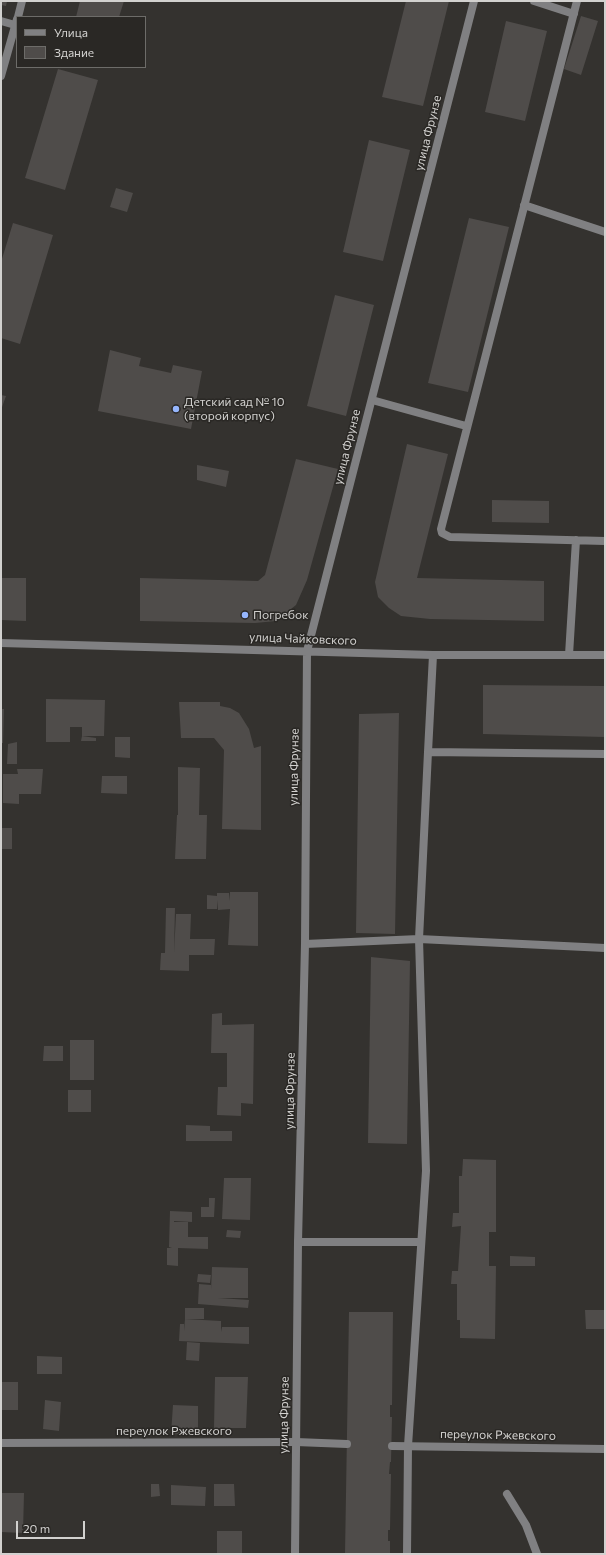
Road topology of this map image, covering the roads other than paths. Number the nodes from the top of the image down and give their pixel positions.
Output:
1 (22, 1) edge
2 (474, 1) edge
3 (534, 1) edge
4 (577, 1) edge
5 (574, 14) junction
6 (18, 16) edge
7 (16, 20) edge
8 (1, 21) edge
9 (16, 24) edge
10 (1, 76) edge
11 (524, 204) junction
12 (605, 232) edge
13 (372, 400) junction
14 (466, 426) junction
15 (576, 540) junction
16 (605, 541) edge
17 (1, 643) edge
18 (307, 651) junction
19 (433, 655) junction
20 (569, 655) junction
21 (605, 656) edge
22 (428, 752) junction
23 (605, 754) edge
24 (419, 939) junction
25 (305, 944) junction
26 (605, 948) edge
27 (298, 1242) junction
28 (421, 1242) junction
29 (296, 1442) junction
30 (1, 1444) edge
31 (347, 1444) dead end
32 (392, 1446) dead end
33 (408, 1446) junction
34 (605, 1449) edge
35 (507, 1494) dead end
36 (295, 1554) edge
37 (407, 1554) edge
38 (537, 1554) edge

1 - 6 street
2 - 13 street, улица Фрунзе
3 - 5 street
4 - 5 street
5 - 11 street
7 - 8 street
9 - 10 street
11 - 12 street
11 - 14 street
13 - 14 street
13 - 18 street, улица Фрунзе
14 - 15 street
15 - 16 street
15 - 20 street
17 - 18 street, улица Чайковского
18 - 19 street, улица Чайковского
18 - 25 street, улица Фрунзе
19 - 20 street, улица Чайковского
19 - 22 street
20 - 21 street, улица Чайковского
22 - 23 street
22 - 24 street
24 - 25 street
24 - 26 street
24 - 28 street
25 - 27 street, улица Фрунзе
27 - 28 street
27 - 29 street, улица Фрунзе
28 - 33 street
29 - 30 street, переулок Ржевского
29 - 31 street, переулок Ржевского
29 - 36 street, улица Фрунзе
32 - 33 street, переулок Ржевского
33 - 34 street, переулок Ржевского
33 - 37 street
35 - 38 street

